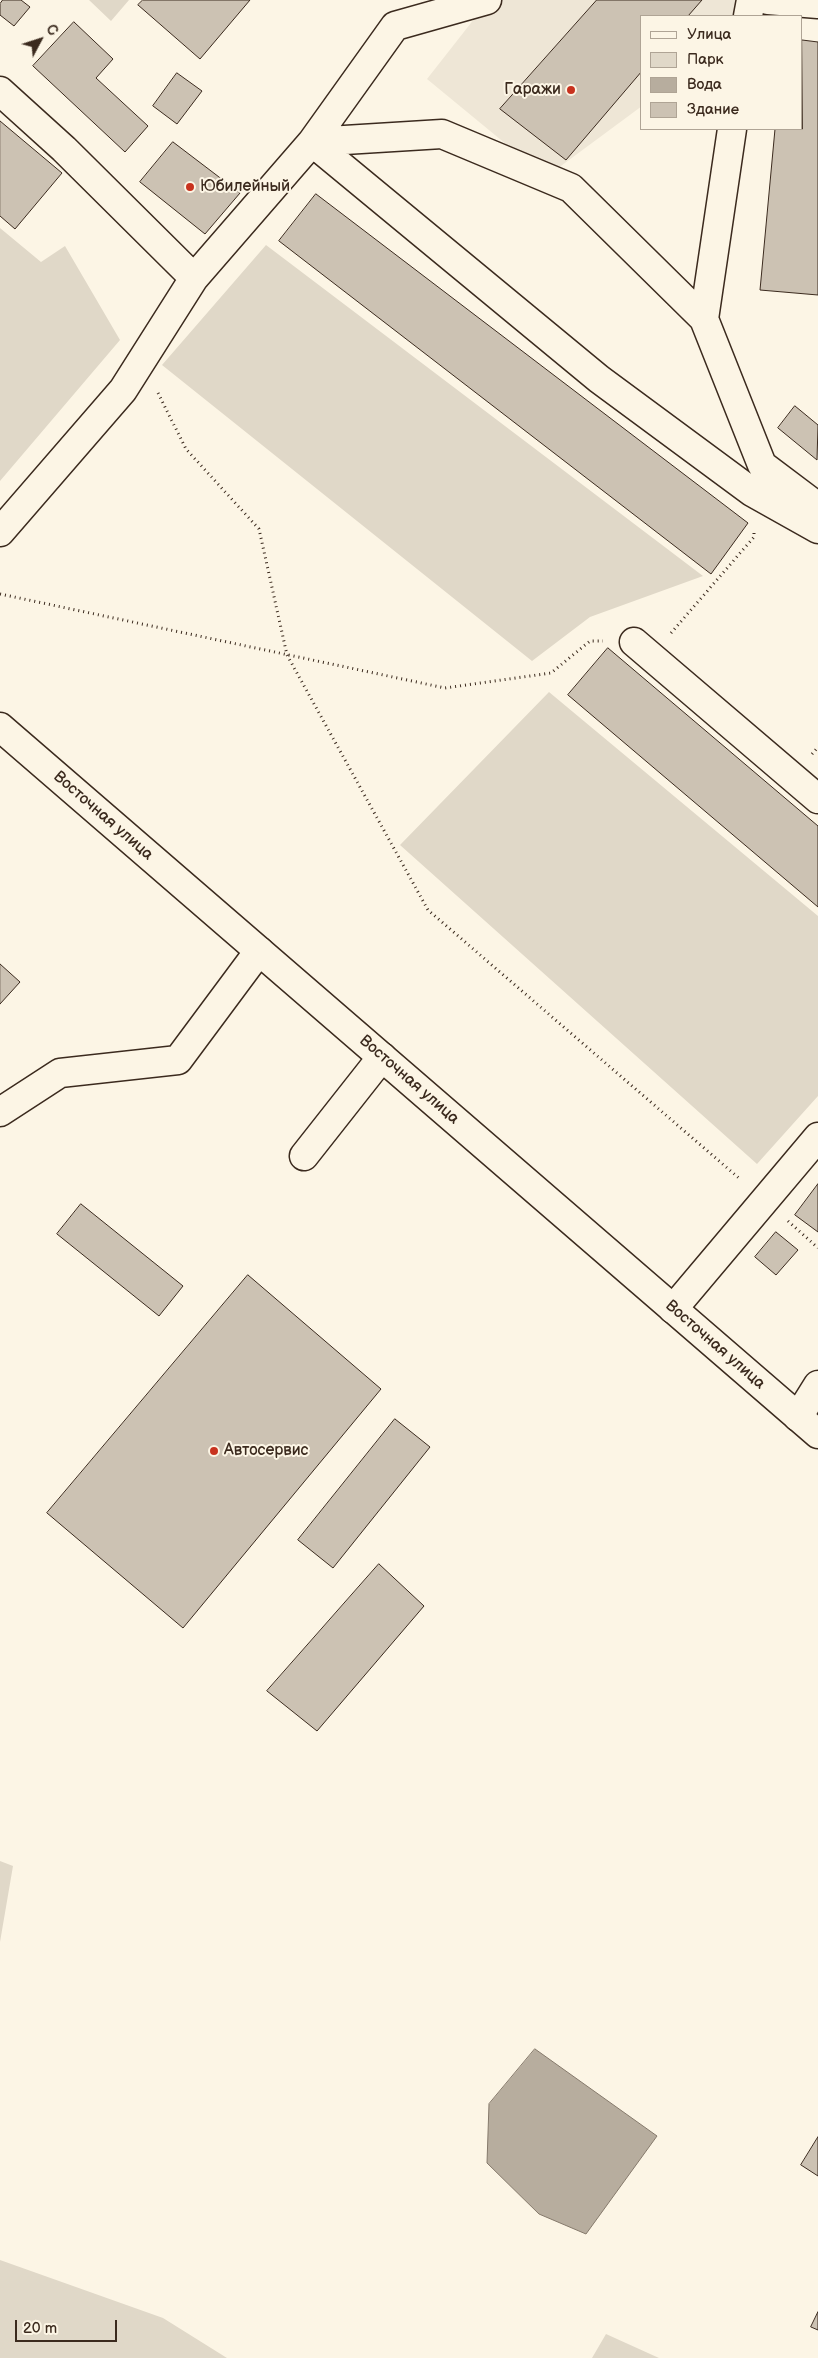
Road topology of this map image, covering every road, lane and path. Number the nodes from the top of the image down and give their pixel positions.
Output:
1 (487, 0) edge
2 (750, 0) edge
3 (768, 0) edge
4 (818, 4) edge
5 (748, 15) edge
6 (0, 90) edge
7 (732, 130) edge
8 (312, 142) junction
9 (194, 278) junction
10 (704, 319) junction
11 (142, 361) junction
12 (752, 492) junction
13 (818, 507) edge
14 (818, 528) edge
15 (0, 532) edge
16 (0, 594) edge
17 (642, 649) junction
18 (287, 654) junction
19 (0, 727) edge
20 (818, 799) edge
21 (260, 951) junction
22 (382, 1057) junction
23 (0, 1112) edge
24 (818, 1136) edge
25 (304, 1156) dead end
26 (765, 1200) junction
27 (818, 1248) edge
28 (673, 1309) junction
29 (818, 1385) edge
30 (808, 1425) edge

1 - 8 main road
2 - 5 main road
3 - 4 main road
6 - 9 main road
7 - 10 main road
8 - 9 main road
8 - 10 main road
8 - 12 main road
9 - 11 main road
10 - 13 main road
11 - 15 main road
11 - 18 path
12 - 14 main road
12 - 17 path
16 - 18 path
17 - 18 path
17 - 20 main road
18 - 26 path
19 - 21 main road, Восточная улица
21 - 22 main road, Восточная улица
21 - 23 main road
22 - 25 main road
22 - 28 main road, Восточная улица
24 - 26 main road
26 - 27 path
26 - 28 main road
28 - 30 main road, Восточная улица
29 - 30 main road

